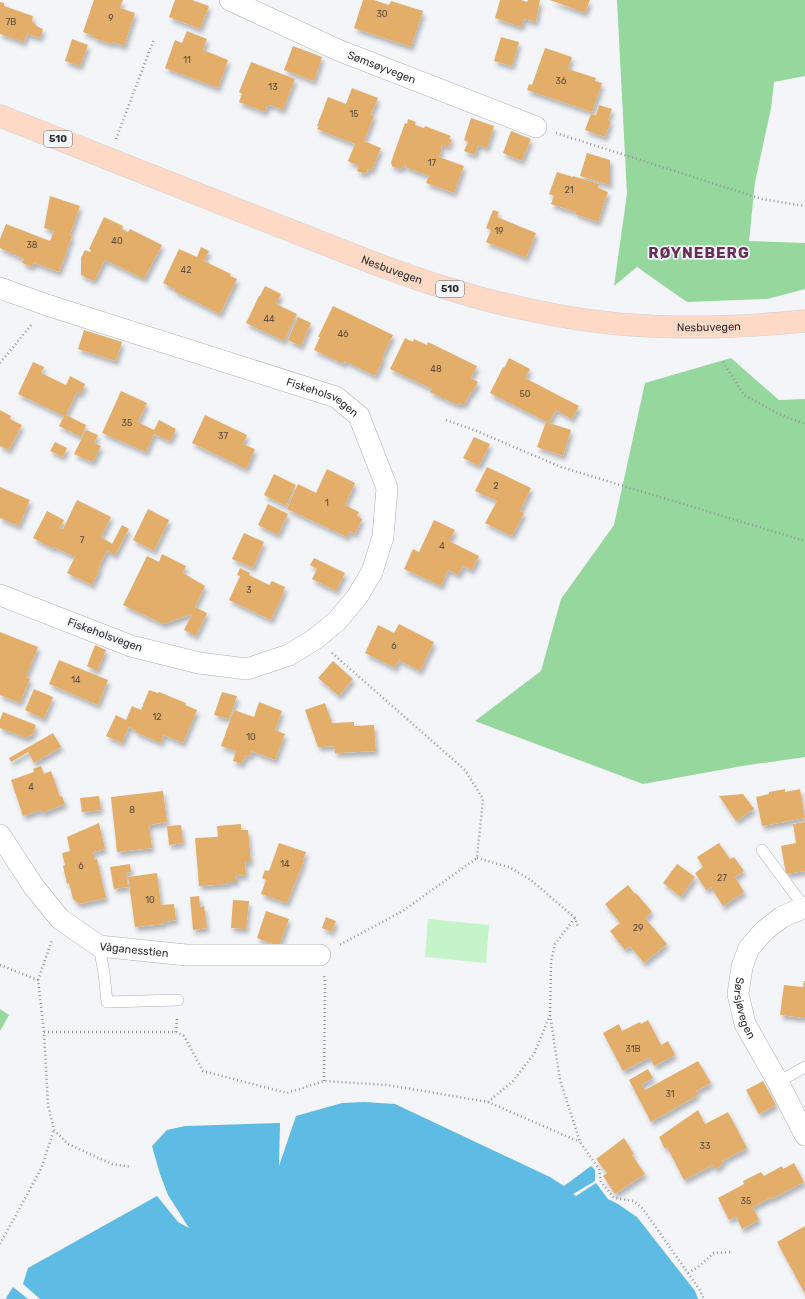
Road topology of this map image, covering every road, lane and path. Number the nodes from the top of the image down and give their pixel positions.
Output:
1 (230, 0) edge
2 (154, 39) dead end
3 (0, 116) edge
4 (536, 127) joint
5 (116, 141) dead end
6 (805, 206) edge
7 (0, 288) edge
8 (47, 305) junction
9 (805, 321) edge
10 (723, 362) dead end
11 (0, 363) edge
12 (446, 420) dead end
13 (805, 424) edge
14 (805, 541) edge
15 (0, 595) edge
16 (315, 639) junction
17 (0, 835) edge
18 (762, 850) dead end
19 (477, 858) junction
20 (804, 907) edge
21 (574, 918) junction
22 (60, 919) junction
23 (578, 927) dead end
24 (99, 946) junction
25 (320, 955) junction
26 (0, 965) edge
27 (38, 980) junction
28 (178, 1000) dead end
29 (550, 1015) junction
30 (44, 1032) junction
31 (805, 1067) edge
32 (324, 1081) junction
33 (778, 1082) junction
34 (488, 1102) junction
35 (54, 1130) junction
36 (805, 1135) edge
37 (580, 1142) junction
38 (131, 1167) dead end
39 (0, 1244) edge
40 (732, 1252) dead end
41 (688, 1273) junction
42 (704, 1299) edge

1 - 4 street, Sømsøyvegen
2 - 5 path
3 - 9 main road, Nesbuvegen / 510
4 - 6 path
7 - 8 street, Fiskeholsvegen
8 - 11 path
8 - 16 street, Fiskeholsvegen
10 - 13 path
12 - 14 path
15 - 16 street, Fiskeholsvegen
16 - 19 path
17 - 22 street, Våganesstien
18 - 20 lane, Sørsjøvegen
19 - 21 path
19 - 25 path
20 - 33 street, Sørsjøvegen
21 - 23 path
21 - 29 path
22 - 24 street, Våganesstien
22 - 27 path
24 - 25 street, Våganesstien
24 - 28 lane
25 - 32 path
26 - 27 path
27 - 30 path
29 - 34 path
29 - 37 path
30 - 32 path
30 - 35 path
31 - 33 lane
32 - 34 path
33 - 36 street, Sørsjøvegen
34 - 37 path
35 - 38 path
35 - 39 path
37 - 41 path
40 - 41 path
41 - 42 path

